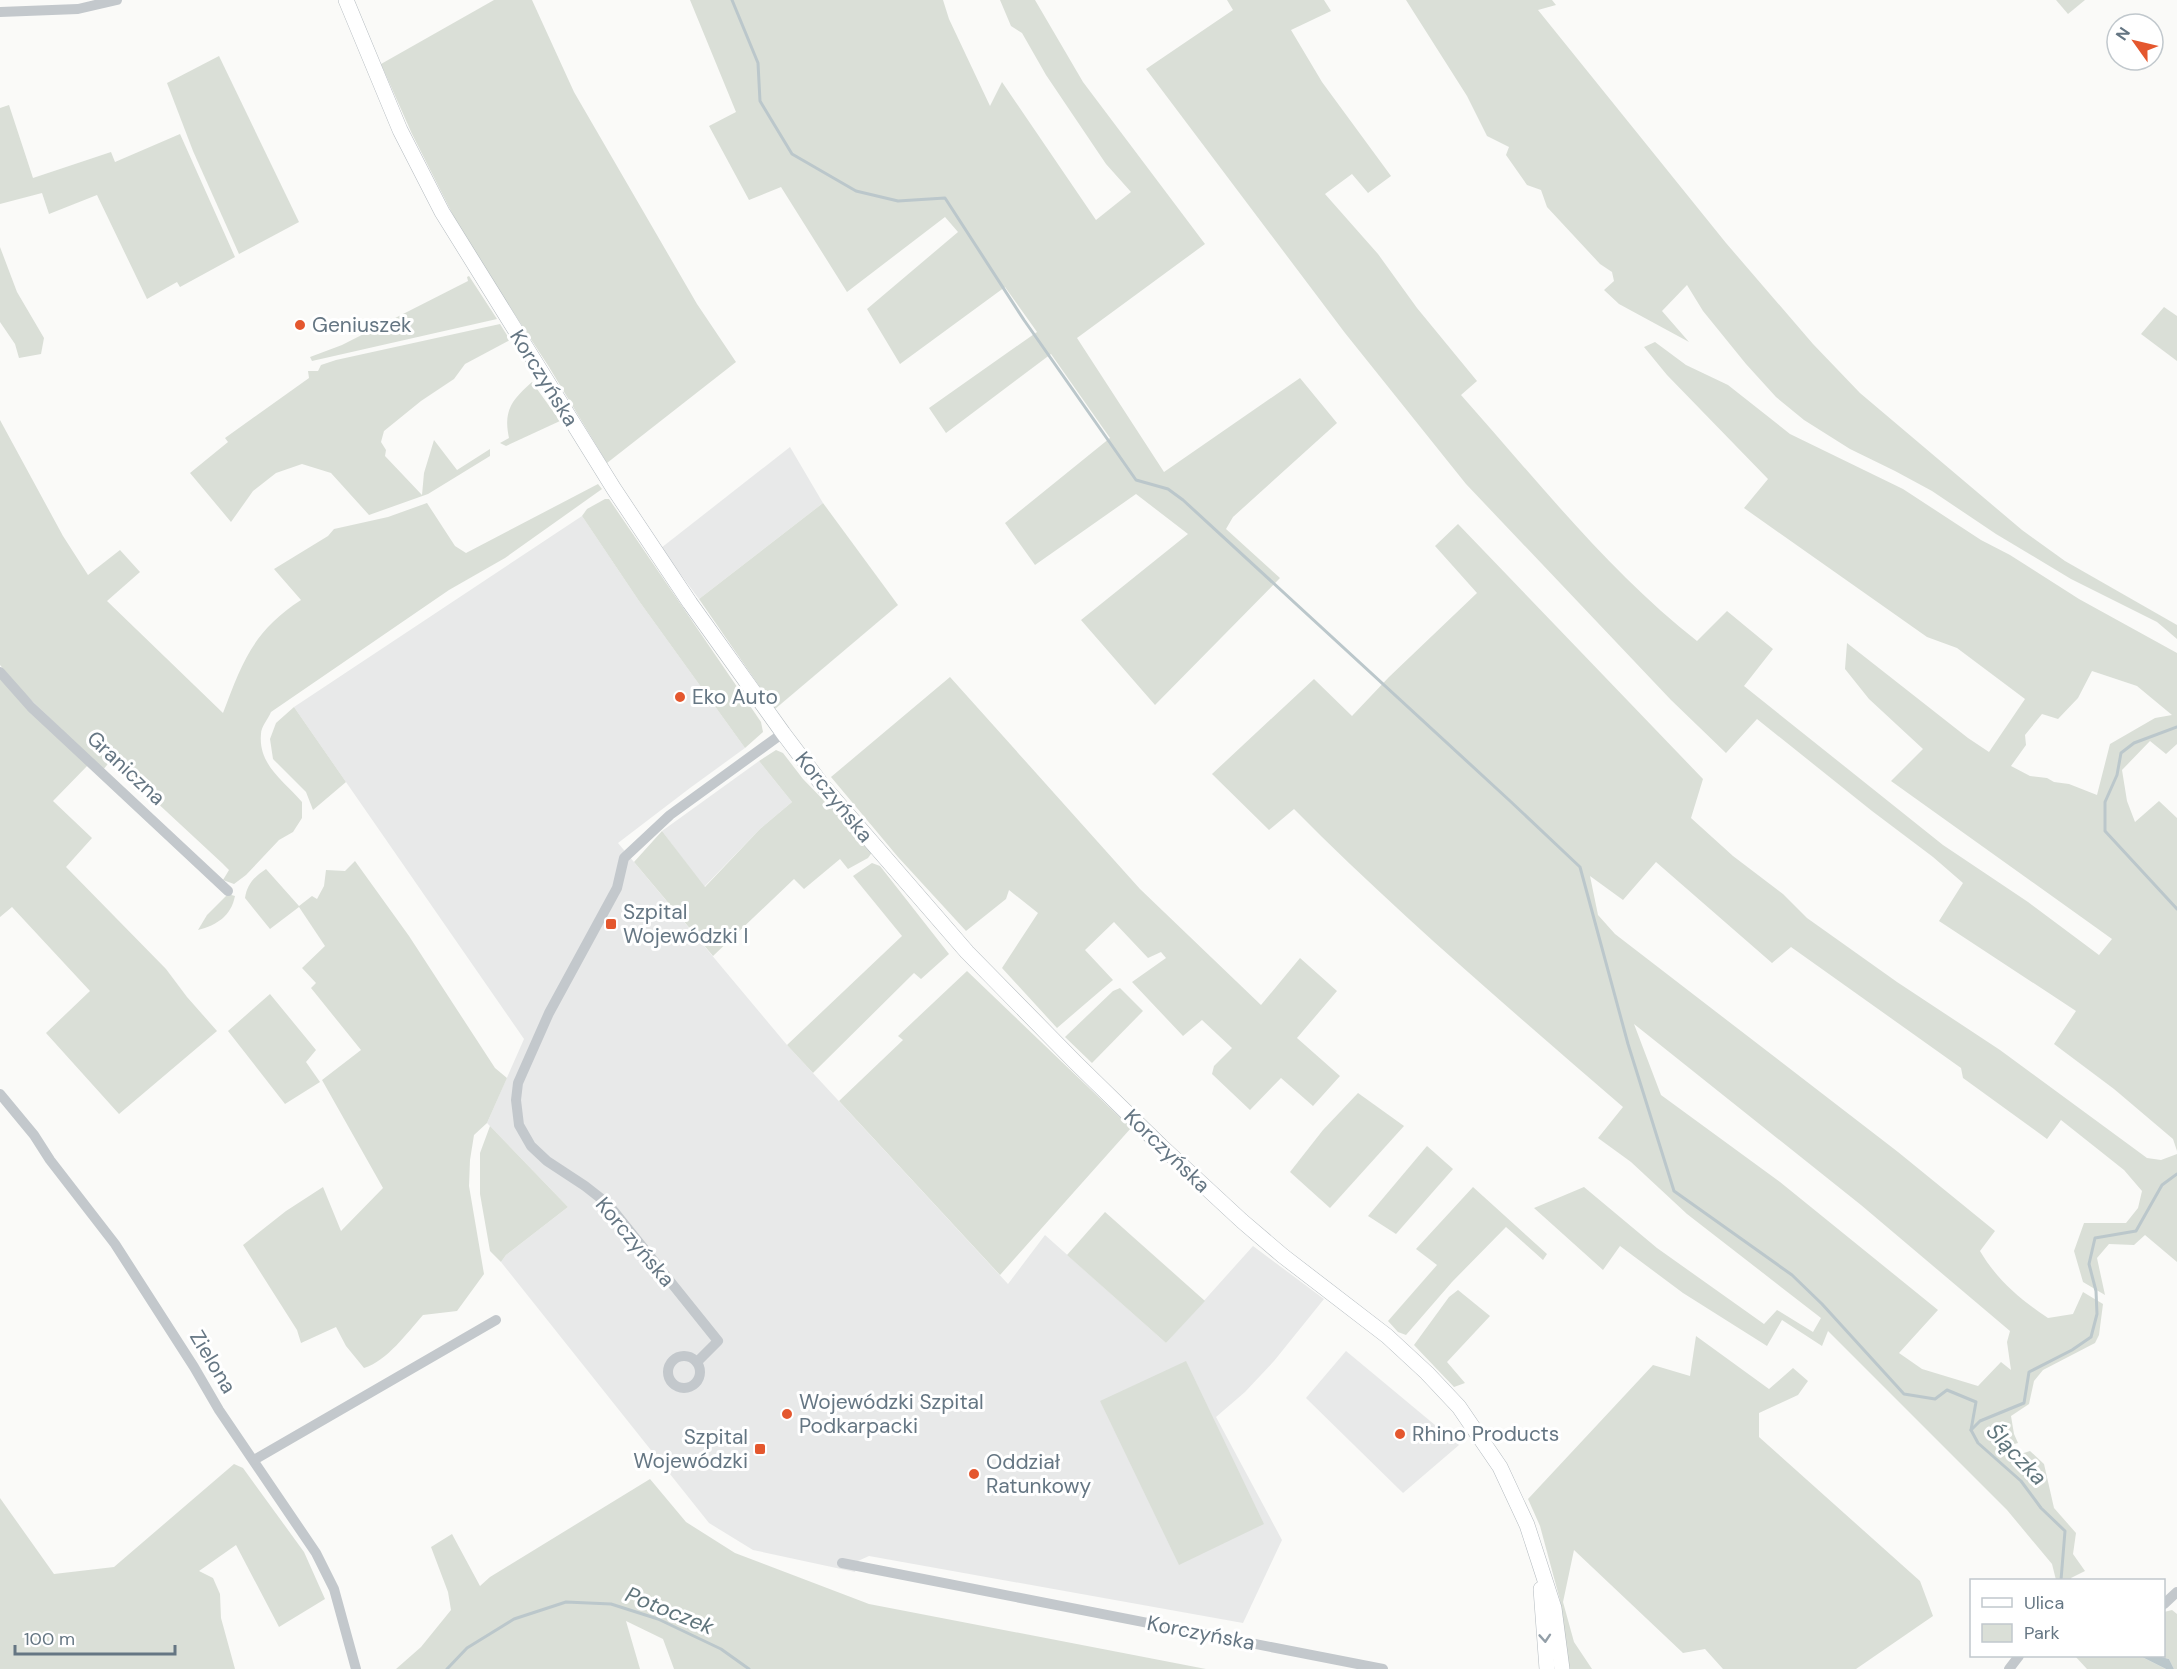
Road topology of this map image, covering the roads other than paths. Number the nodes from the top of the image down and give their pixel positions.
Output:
1 (117, 0) edge
2 (346, 0) edge
3 (0, 12) edge
4 (0, 672) edge
5 (783, 733) junction
6 (228, 891) dead end
7 (0, 1094) edge
8 (496, 1320) dead end
9 (697, 1362) dead end
10 (254, 1460) junction
11 (842, 1563) dead end
12 (1540, 1565) junction
13 (2177, 1592) edge
14 (2165, 1602) edge
15 (2018, 1657) edge
16 (356, 1669) edge
17 (1383, 1669) edge
18 (1547, 1669) edge
19 (1562, 1669) edge
20 (2009, 1669) edge

1 - 3 street
2 - 5 main road, Korczyńska
4 - 6 street, Graniczna
5 - 9 street, Korczyńska
5 - 12 main road, Korczyńska
7 - 10 street, Zielona
8 - 10 street
10 - 16 street, Zielona
11 - 17 street, Korczyńska
12 -> 18 main road, Korczyńska
12 - 19 main road, Korczyńska
13 - 14 street
15 - 20 street

